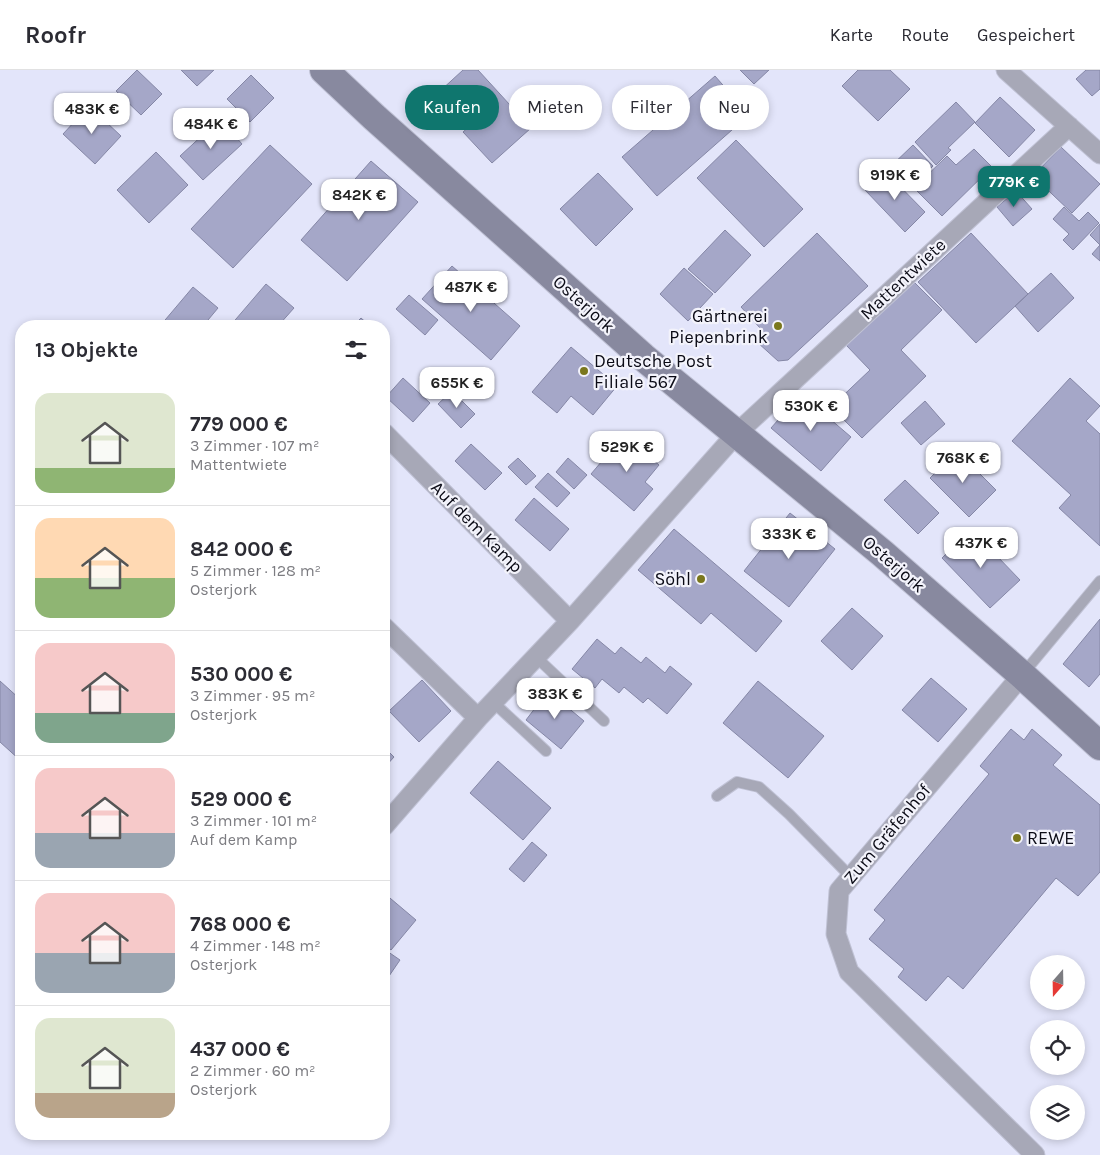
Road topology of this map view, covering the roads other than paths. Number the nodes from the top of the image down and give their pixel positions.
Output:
1 (324, 70) edge
2 (1009, 71) edge
3 (1069, 126) junction
4 (1100, 154) edge
5 (737, 433) junction
6 (390, 439) edge
7 (1100, 581) edge
8 (570, 621) junction
9 (390, 633) edge
10 (536, 657) junction
11 (1022, 675) junction
12 (493, 702) junction
13 (478, 718) junction
14 (604, 720) dead end
15 (1100, 746) edge
16 (546, 751) dead end
17 (717, 796) dead end
18 (390, 819) edge
19 (850, 877) junction
20 (1035, 1155) edge

1 - 5 main road, Osterjork
2 - 3 street
3 - 4 street
3 - 5 street, Mattentwiete
5 - 8 street
5 - 11 main road, Osterjork
6 - 8 street, Auf dem Kamp
7 - 11 lane
8 - 10 street
9 - 13 street
10 - 12 street
10 - 14 lane
11 - 15 main road, Osterjork
11 - 19 street, Zum Gräfenhof
12 - 13 street
12 - 16 lane
13 - 18 street
17 - 19 lane
19 - 20 street, Zum Gräfenhof

